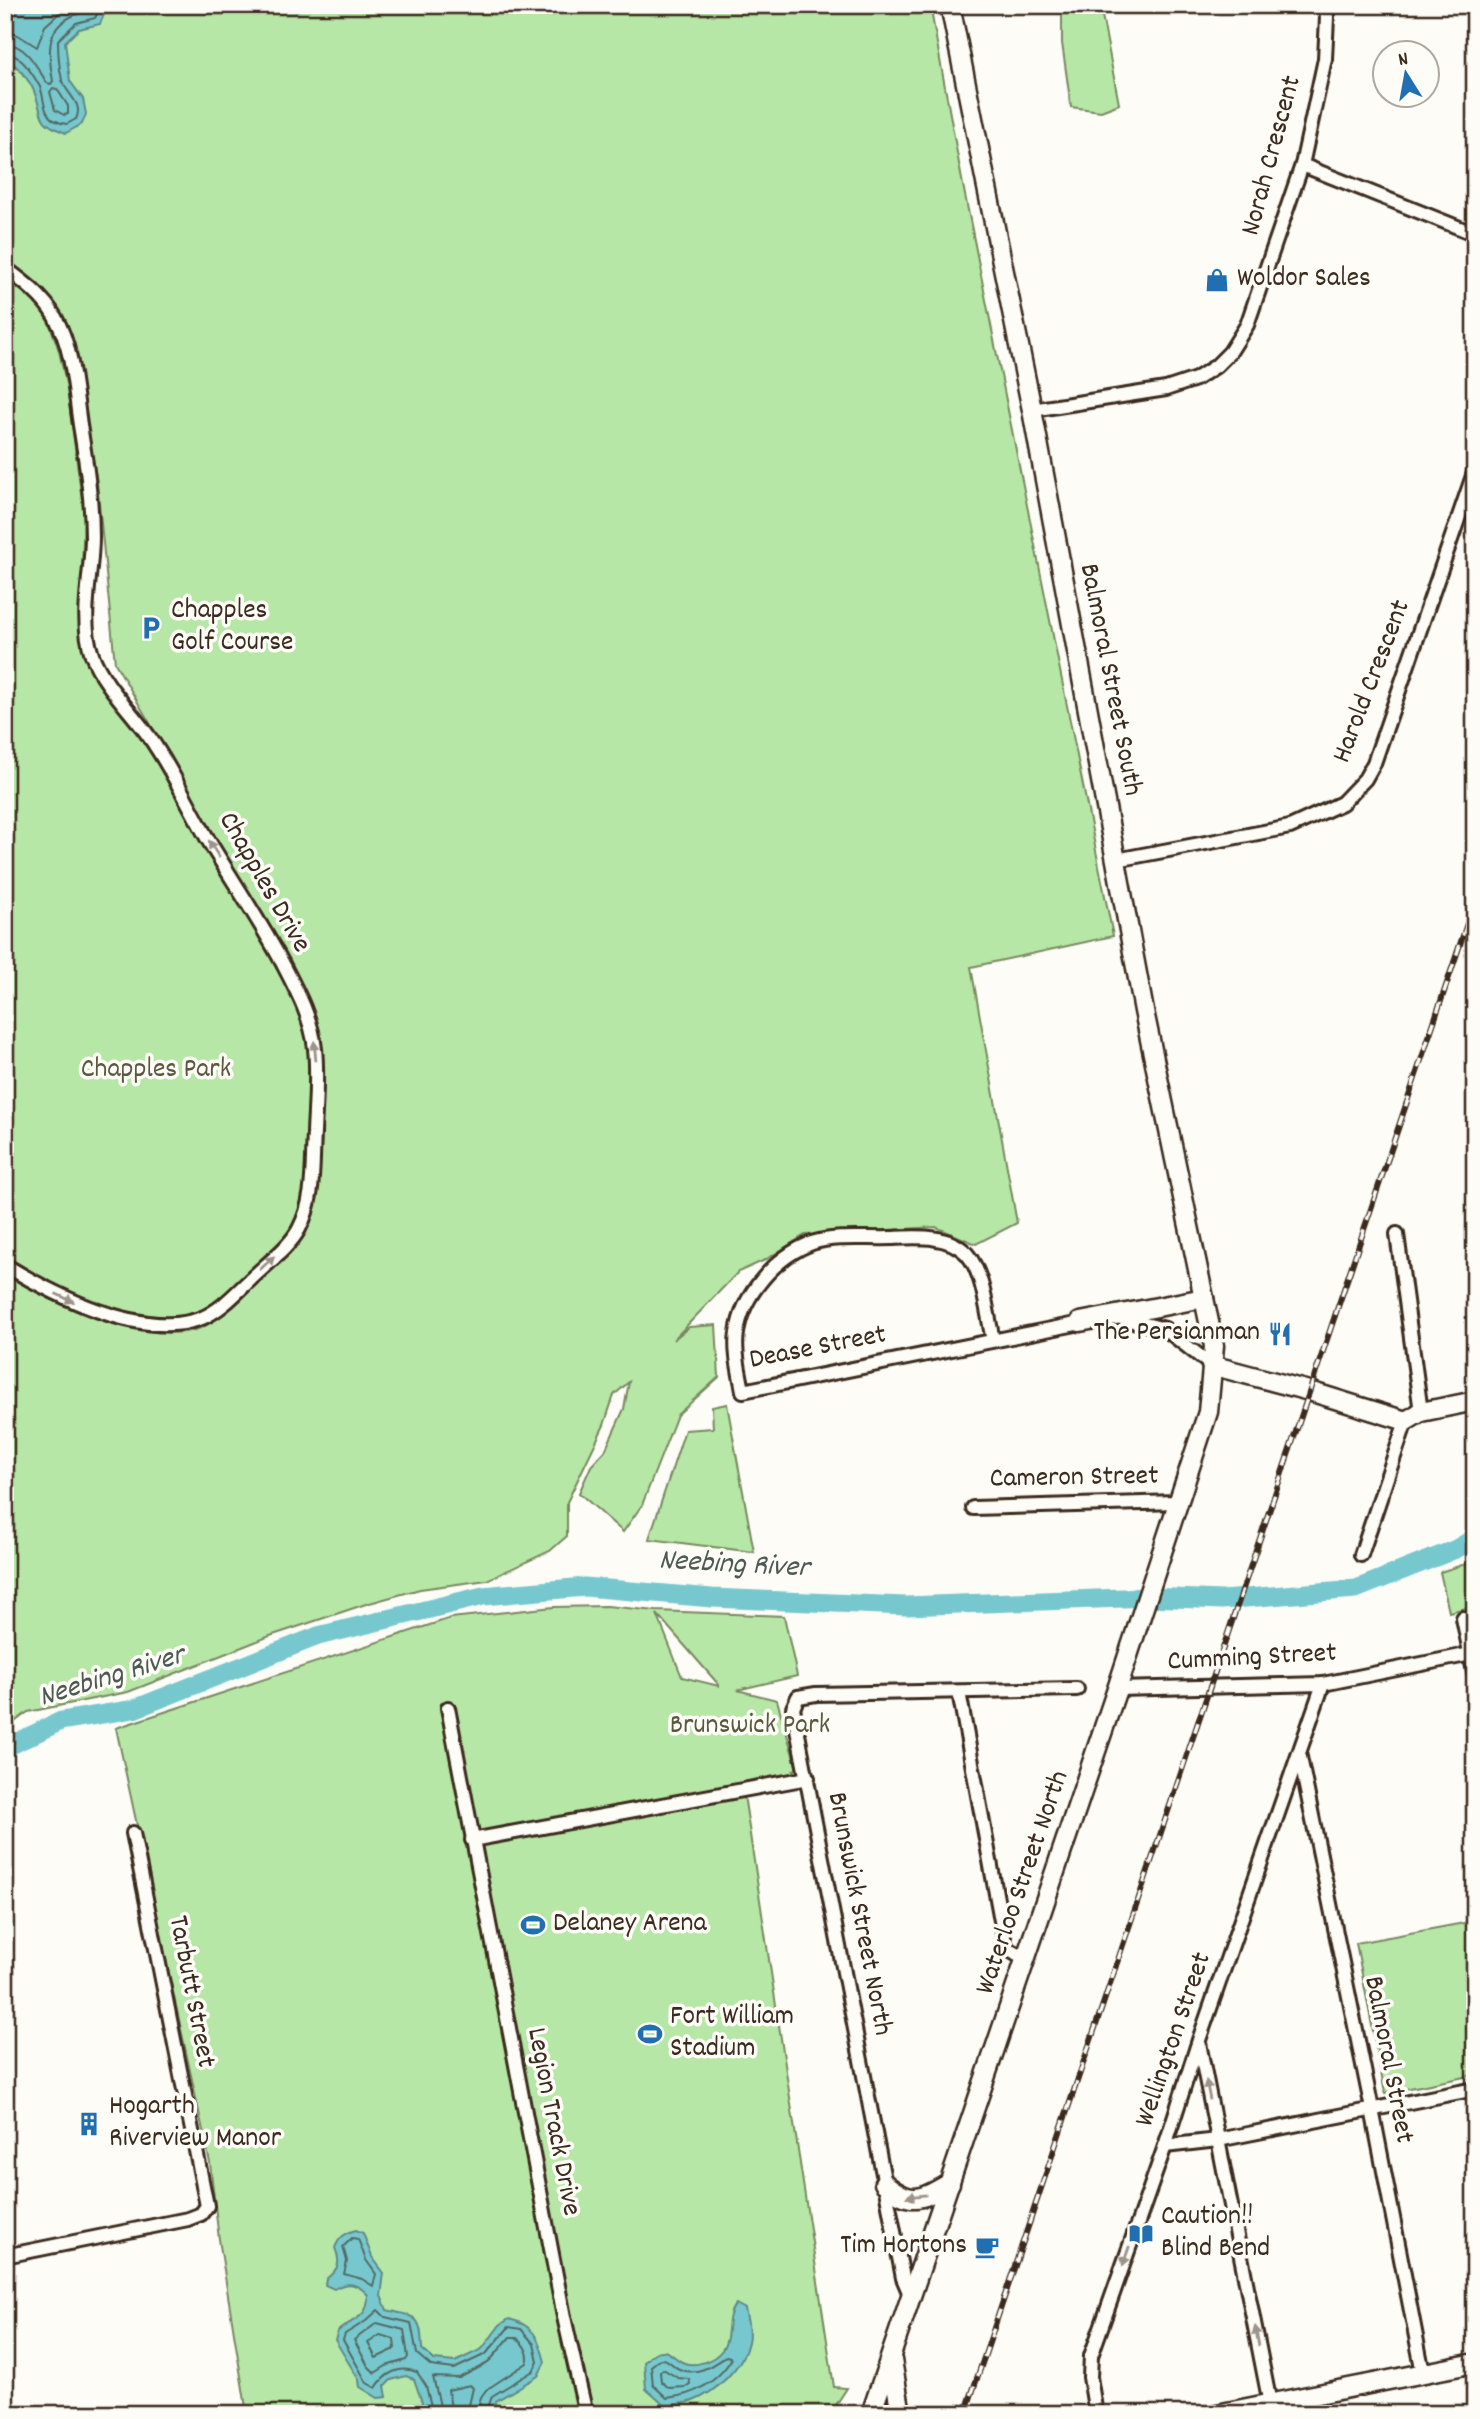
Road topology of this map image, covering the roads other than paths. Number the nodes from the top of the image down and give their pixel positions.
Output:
1 (950, 5) edge
2 (1325, 5) edge
3 (1302, 165) junction
4 (1475, 234) edge
5 (5, 268) edge
6 (1032, 410) junction
7 (1475, 470) edge
8 (1116, 860) junction
9 (1397, 1234) dead end
10 (5, 1265) edge
11 (1204, 1298) junction
12 (1080, 1322) junction
13 (993, 1340) junction
14 (1211, 1365) junction
15 (1475, 1401) edge
16 (1414, 1417) junction
17 (1177, 1502) junction
18 (973, 1508) dead end
19 (1361, 1555) dead end
20 (1462, 1618) dead end
21 (1471, 1654) junction
22 (1475, 1676) edge
23 (1323, 1684) junction
24 (1077, 1689) dead end
25 (1117, 1689) junction
26 (959, 1692) junction
27 (448, 1708) dead end
28 (1300, 1756) junction
29 (808, 1778) junction
30 (133, 1833) dead end
31 (472, 1840) junction
32 (1026, 1960) junction
33 (1199, 2040) junction
34 (1475, 2089) edge
35 (1373, 2109) junction
36 (1218, 2140) junction
37 (1165, 2146) junction
38 (884, 2183) junction
39 (950, 2183) junction
40 (5, 2256) edge
41 (911, 2297) junction
42 (891, 2354) junction
43 (1475, 2363) edge
44 (1423, 2373) junction
45 (1271, 2408) edge
46 (586, 2414) edge
47 (859, 2414) edge
48 (871, 2414) edge
49 (901, 2414) edge
50 (1096, 2414) edge
51 (1217, 2414) edge

1 - 6 main road, Balmoral Street South
2 - 3 street, Norah Crescent
3 - 4 street
3 - 6 street, Norah Crescent
10 -> 5 street, Chapples Drive
6 - 8 main road, Balmoral Street South
7 - 8 street, Harold Crescent
8 - 11 main road, Balmoral Street South
9 - 16 street
11 - 12 main road
11 - 14 main road, Balmoral Street South
12 - 13 street, Dease Street
12 - 14 street, Dease Street
13 - 13 street, Dease Street
14 - 16 main road
14 - 17 main road, Waterloo Street North
15 - 16 main road
16 - 19 street
17 - 18 street, Cameron Street
17 - 25 main road, Waterloo Street North
20 - 21 street
21 - 22 street
21 - 23 street, Cumming Street
23 - 25 street, Cumming Street
23 - 28 street, Wellington Street
24 - 26 street
25 - 32 main road, Waterloo Street North
26 - 29 street, Brunswick Street North
26 - 32 street
27 - 31 street, Legion Track Drive
28 - 33 street, Wellington Street
28 - 35 street, Balmoral Street
29 - 31 street
29 - 38 street, Brunswick Street North
30 - 40 street, Tarbutt Street
31 - 46 street, Legion Track Drive
32 - 39 main road, Waterloo Street North
36 -> 33 street
33 - 37 street, Wellington Street
34 - 35 street
35 - 36 street
35 - 44 street, Balmoral Street
36 - 37 street
45 -> 36 street
37 -> 50 street, Wellington Street
39 -> 38 main road
38 - 41 street, Brunswick Street North
39 - 41 main road, Waterloo Street North
41 - 42 main road, Waterloo Street North
42 - 47 main road
42 - 48 main road, Waterloo Street North
42 - 49 main road
43 - 44 main road
44 - 45 main road
45 - 51 main road

